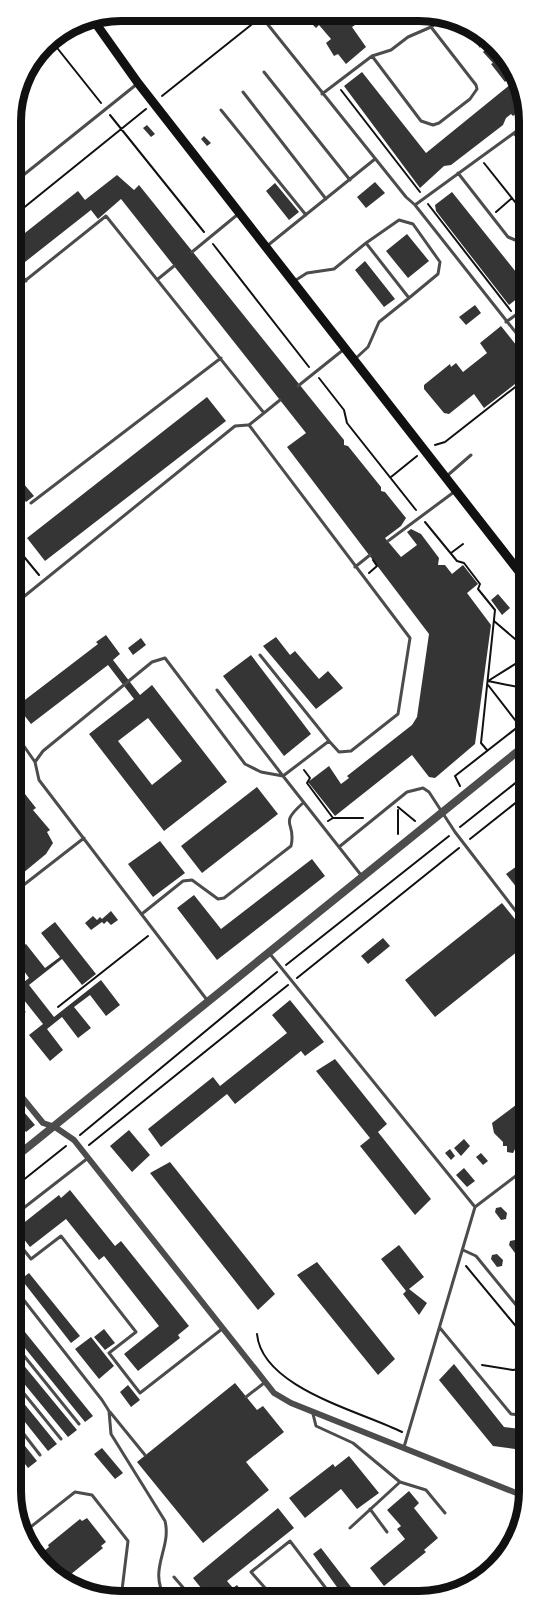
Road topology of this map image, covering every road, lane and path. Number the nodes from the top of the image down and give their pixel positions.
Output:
1 (256, 21) edge
2 (264, 21) edge
3 (436, 23) edge
4 (96, 24) edge
5 (430, 27) junction
6 (372, 56) junction
7 (264, 72) dead end
8 (138, 83) junction
9 (336, 84) junction
10 (243, 92) dead end
11 (322, 94) junction
12 (154, 102) junction
13 (220, 110) dead end
14 (519, 129) edge
15 (514, 133) junction
16 (519, 140) edge
17 (480, 157) junction
18 (375, 159) junction
19 (458, 173) junction
20 (21, 177) edge
21 (350, 180) junction
22 (424, 198) junction
23 (512, 198) junction
24 (326, 199) junction
25 (415, 205) junction
26 (519, 206) edge
27 (21, 210) edge
28 (239, 213) junction
29 (306, 215) junction
30 (491, 216) junction
31 (519, 242) edge
32 (366, 243) junction
33 (266, 248) junction
34 (192, 252) dead end
35 (174, 266) dead end
36 (21, 275) edge
37 (158, 279) junction
38 (26, 281) junction
39 (293, 282) junction
40 (21, 285) edge
41 (409, 298) junction
42 (519, 313) edge
43 (515, 316) junction
44 (506, 322) junction
45 (519, 337) edge
46 (345, 349) junction
47 (221, 358) junction
48 (354, 360) junction
49 (519, 384) edge
50 (298, 386) dead end
51 (280, 400) dead end
52 (264, 413) junction
53 (249, 425) junction
54 (435, 445) dead end
55 (471, 454) dead end
56 (417, 456) dead end
57 (390, 477) dead end
58 (445, 477) junction
59 (456, 490) junction
60 (32, 503) dead end
61 (388, 541) dead end
62 (463, 544) dead end
63 (21, 553) edge
64 (450, 554) dead end
65 (370, 555) joint
66 (355, 567) junction
67 (519, 571) edge
68 (363, 578) junction
69 (44, 582) junction
70 (21, 599) edge
71 (494, 621) dead end
72 (519, 642) edge
73 (260, 655) dead end
74 (519, 662) edge
75 (488, 685) dead end
76 (519, 687) edge
77 (217, 690) dead end
78 (519, 725) joint
79 (329, 741) junction
80 (21, 742) edge
81 (519, 750) edge
82 (35, 762) junction
83 (299, 763) junction
84 (283, 776) junction
85 (519, 780) edge
86 (454, 790) dead end
87 (519, 800) edge
88 (394, 801) junction
89 (303, 802) junction
90 (398, 807) junction
91 (443, 812) junction
92 (333, 818) junction
93 (375, 818) junction
94 (415, 821) dead end
95 (456, 825) dead end
96 (322, 826) junction
97 (457, 830) junction
98 (398, 834) dead end
99 (84, 838) junction
100 (464, 844) junction
101 (339, 847) junction
102 (362, 877) junction
103 (21, 887) edge
104 (143, 913) junction
105 (519, 915) edge
106 (156, 930) junction
107 (268, 952) junction
108 (281, 969) junction
109 (292, 982) junction
110 (207, 1000) junction
111 (58, 1007) dead end
112 (24, 1012) dead end
113 (21, 1014) edge
114 (21, 1096) edge
115 (55, 1126) junction
116 (74, 1140) junction
117 (82, 1151) junction
118 (21, 1153) edge
119 (88, 1158) junction
120 (519, 1174) edge
121 (21, 1182) edge
122 (475, 1207) junction
123 (21, 1210) edge
124 (21, 1246) edge
125 (463, 1250) junction
126 (459, 1262) junction
127 (21, 1296) edge
128 (519, 1309) edge
129 (440, 1328) junction
130 (222, 1329) junction
131 (519, 1329) edge
132 (257, 1334) dead end
133 (21, 1352) edge
134 (471, 1364) junction
135 (519, 1369) edge
136 (264, 1383) junction
137 (21, 1391) edge
138 (246, 1397) dead end
139 (109, 1411) junction
140 (312, 1412) junction
141 (519, 1415) edge
142 (79, 1424) dead end
143 (21, 1430) edge
144 (408, 1435) junction
145 (61, 1439) dead end
146 (404, 1449) junction
147 (40, 1455) dead end
148 (145, 1455) dead end
149 (400, 1482) junction
150 (519, 1494) edge
151 (370, 1509) junction
152 (445, 1513) dead end
153 (350, 1528) dead end
154 (28, 1529) edge
155 (387, 1532) dead end
156 (174, 1577) dead end
157 (122, 1591) edge
158 (162, 1591) edge
159 (187, 1591) edge
160 (283, 1591) edge
161 (328, 1591) edge

1 - 12 path
2 - 11 lane
3 - 5 lane
4 - 8 main road
5 - 6 lane
5 - 6 lane
6 - 9 lane
7 - 21 lane
8 - 12 main road
8 - 20 lane
9 - 11 lane
9 - 22 path
10 - 24 lane
11 - 18 lane
12 - 27 path
12 - 28 main road
13 - 29 lane
14 - 15 lane
15 - 16 lane
15 - 17 lane
17 - 19 lane
17 - 23 path
18 - 21 lane
18 - 25 lane
19 - 22 lane
19 - 30 lane
21 - 24 lane
22 - 25 lane
22 - 43 path
23 - 26 path
23 - 30 path
24 - 29 lane
25 - 44 lane
28 - 33 main road
28 - 34 lane
29 - 33 lane
30 - 31 lane
32 - 39 lane
32 - 41 lane
32 - 41 lane
33 - 39 main road
35 - 37 lane
36 - 38 lane
37 - 38 lane
37 - 47 lane
38 - 40 lane
39 - 46 main road
41 - 48 lane
42 - 43 lane
43 - 44 lane
44 - 45 lane
46 - 48 main road
46 - 50 lane
47 - 52 lane
47 - 60 lane
48 - 58 main road
49 - 54 path
51 - 52 lane
52 - 53 lane
53 - 66 lane
53 - 69 lane
55 - 58 lane
56 - 57 path
58 - 59 main road
59 - 61 lane
59 - 67 main road
62 - 64 path
63 - 69 path
65 - 66 lane
65 - 68 path
66 - 68 lane
68 - 79 lane
69 - 70 lane
71 - 72 path
73 - 79 lane
74 - 76 path
75 - 78 path
77 - 84 lane
78 - 86 path
79 - 83 lane
80 - 82 lane
81 - 91 street
82 - 84 lane
82 - 99 lane
83 - 84 lane
83 - 92 path
84 - 89 lane
85 - 97 path
87 - 100 path
88 - 90 path
88 - 91 lane
88 - 93 lane
89 - 96 lane
89 - 104 lane
90 - 94 path
90 - 98 path
91 - 97 lane
91 - 102 street
92 - 93 path
92 - 96 path
93 - 101 lane
95 - 97 path
96 - 101 lane
97 - 100 lane
97 - 108 path
99 - 103 lane
99 - 104 lane
100 - 105 lane
100 - 109 path
101 - 102 lane
102 - 107 street
104 - 106 lane
106 - 110 lane
106 - 111 path
107 - 108 lane
107 - 110 street
108 - 109 lane
108 - 116 path
109 - 117 path
109 - 122 lane
110 - 115 street
112 - 113 lane
114 - 115 street
115 - 116 street
115 - 118 street
116 - 117 street
116 - 121 path
117 - 119 street
119 - 123 lane
119 - 130 street
120 - 122 lane
122 - 125 lane
124 - 130 lane
125 - 126 lane
125 - 128 lane
126 - 129 lane
126 - 131 path
127 - 139 lane
129 - 134 lane
129 - 144 lane
130 - 136 street
132 - 144 path
133 - 142 lane
134 - 135 path
134 - 141 lane
136 - 138 lane
136 - 140 street
137 - 145 lane
139 - 148 lane
139 - 158 lane
140 - 146 street
140 - 149 lane
143 - 147 lane
144 - 146 lane
146 - 150 street
149 - 151 lane
149 - 152 lane
151 - 153 lane
151 - 155 lane
154 - 157 lane
156 - 159 lane
160 - 161 lane

